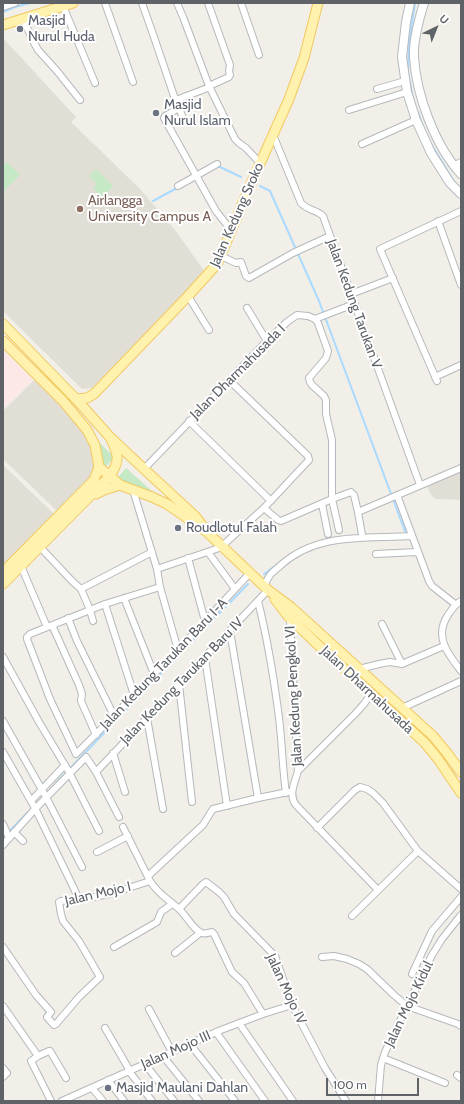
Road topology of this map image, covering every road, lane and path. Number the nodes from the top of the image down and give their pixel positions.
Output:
1 (15, 3) edge
2 (73, 3) edge
3 (105, 3) edge
4 (142, 3) edge
5 (177, 3) edge
6 (208, 3) edge
7 (241, 3) edge
8 (318, 3) edge
9 (410, 3) edge
10 (424, 3) edge
11 (63, 6) junction
12 (3, 7) edge
13 (24, 18) junction
14 (3, 25) edge
15 (259, 55) dead end
16 (405, 80) junction
17 (133, 82) dead end
18 (95, 84) dead end
19 (210, 86) junction
20 (377, 89) dead end
21 (407, 92) junction
22 (80, 100) dead end
23 (176, 100) junction
24 (179, 108) junction
25 (349, 110) dead end
26 (416, 120) junction
27 (184, 121) dead end
28 (273, 135) junction
29 (362, 144) dead end
30 (461, 162) edge
31 (260, 163) junction
32 (217, 164) dead end
33 (453, 166) junction
34 (461, 174) edge
35 (197, 177) junction
36 (178, 186) dead end
37 (461, 194) edge
38 (461, 211) edge
39 (438, 221) junction
40 (231, 230) junction
41 (330, 236) junction
42 (221, 256) junction
43 (392, 278) junction
44 (461, 285) edge
45 (351, 294) junction
46 (188, 296) junction
47 (354, 304) junction
48 (247, 308) dead end
49 (315, 319) junction
50 (3, 324) edge
51 (209, 330) dead end
52 (3, 341) edge
53 (267, 341) junction
54 (461, 365) edge
55 (229, 380) junction
56 (76, 398) junction
57 (189, 421) junction
58 (109, 436) junction
59 (99, 466) junction
60 (461, 468) edge
61 (144, 469) junction
62 (110, 476) junction
63 (420, 485) junction
64 (120, 486) junction
65 (133, 490) junction
66 (91, 496) junction
67 (394, 497) junction
68 (332, 499) junction
69 (271, 501) junction
70 (322, 504) junction
71 (264, 508) junction
72 (358, 512) junction
73 (339, 530) dead end
74 (207, 532) junction
75 (328, 534) dead end
76 (362, 535) dead end
77 (412, 536) junction
78 (222, 546) junction
79 (40, 547) junction
80 (152, 552) junction
81 (208, 552) junction
82 (417, 552) junction
83 (376, 554) dead end
84 (188, 558) junction
85 (21, 566) junction
86 (157, 569) junction
87 (3, 572) edge
88 (250, 573) junction
89 (3, 584) edge
90 (160, 587) junction
91 (266, 588) junction
92 (81, 589) junction
93 (235, 589) junction
94 (124, 598) junction
95 (258, 601) junction
96 (458, 603) edge
97 (105, 604) junction
98 (90, 610) junction
99 (68, 618) junction
100 (290, 618) junction
101 (93, 621) dead end
102 (206, 621) junction
103 (382, 624) dead end
104 (50, 626) junction
105 (230, 631) junction
106 (444, 646) junction
107 (178, 650) junction
108 (3, 657) edge
109 (205, 658) junction
110 (402, 664) junction
111 (358, 669) junction
112 (461, 671) edge
113 (154, 674) junction
114 (461, 681) edge
115 (375, 683) junction
116 (179, 684) junction
117 (370, 693) junction
118 (134, 695) junction
119 (402, 708) junction
120 (114, 716) junction
121 (147, 718) junction
122 (3, 721) edge
123 (96, 735) junction
124 (3, 752) edge
125 (114, 753) junction
126 (81, 754) junction
127 (67, 770) junction
128 (298, 770) junction
129 (96, 772) junction
130 (461, 772) edge
131 (125, 792) dead end
132 (289, 792) junction
133 (461, 793) edge
134 (44, 794) junction
135 (258, 798) junction
136 (192, 802) dead end
137 (33, 805) junction
138 (227, 806) junction
139 (163, 808) dead end
140 (119, 817) dead end
141 (123, 827) dead end
142 (317, 828) junction
143 (99, 831) dead end
144 (14, 832) junction
145 (6, 833) edge
146 (128, 836) junction
147 (24, 841) dead end
148 (3, 845) edge
149 (418, 851) junction
150 (97, 852) dead end
151 (82, 867) dead end
152 (149, 878) junction
153 (461, 889) edge
154 (378, 890) junction
155 (461, 897) edge
156 (79, 899) junction
157 (172, 904) junction
158 (179, 909) junction
159 (461, 915) edge
160 (352, 916) dead end
161 (200, 933) junction
162 (3, 946) edge
163 (114, 947) dead end
164 (175, 953) dead end
165 (322, 957) dead end
166 (412, 974) dead end
167 (292, 1005) junction
168 (3, 1006) edge
169 (407, 1006) junction
170 (149, 1009) dead end
171 (263, 1014) junction
172 (239, 1023) junction
173 (461, 1026) edge
174 (106, 1028) dead end
175 (216, 1032) junction
176 (190, 1044) junction
177 (172, 1052) junction
178 (38, 1056) junction
179 (163, 1056) junction
180 (383, 1058) junction
181 (145, 1064) junction
182 (3, 1068) edge
183 (129, 1071) junction
184 (3, 1078) edge
185 (66, 1078) dead end
186 (108, 1080) junction
187 (445, 1083) dead end
188 (92, 1088) junction
189 (70, 1100) edge
190 (51, 1101) edge
191 (62, 1101) edge
192 (103, 1101) edge
193 (124, 1101) edge
194 (152, 1101) edge
195 (174, 1101) edge
196 (199, 1101) edge
197 (235, 1101) edge
198 (265, 1101) edge
199 (293, 1101) edge
200 (346, 1101) edge
201 (378, 1101) edge

1 - 12 street
2 - 11 main road
3 - 17 street
4 - 23 street
5 - 19 street
6 - 19 street
7 - 15 street
8 - 28 main road, Jalan Kedung Sroko
9 - 16 main road
10 - 33 main road
11 - 13 main road
11 - 18 street
13 - 14 main road
13 - 22 street
16 - 20 street
16 - 21 main road
19 - 23 street
19 - 31 street
21 - 25 street
21 - 26 main road
23 - 24 street
24 - 27 street
24 - 35 street
26 - 29 street
26 - 37 main road
28 - 31 main road, Jalan Kedung Sroko
28 - 41 street, Jalan Kedung Tarukan V
30 - 33 street
31 - 40 main road, Jalan Kedung Sroko
32 - 35 street
33 - 34 main road
35 - 36 street
35 - 40 street
38 - 39 street
39 - 43 street
39 - 44 street
40 - 42 main road, Jalan Kedung Sroko
41 - 42 street
41 - 45 street, Jalan Kedung Tarukan V
42 - 46 main road, Jalan Kedung Sroko
43 - 45 street
43 - 54 street
45 - 47 street, Jalan Kedung Tarukan V
46 - 51 street
46 - 56 main road, Jalan Kedung Sroko
47 - 49 street
47 - 63 street, Jalan Kedung Tarukan V
48 - 53 street
49 - 53 street, Jalan Dharmahusada I
49 - 68 street
50 - 56 main road
52 - 59 main road
53 - 55 street, Jalan Dharmahusada I
55 - 57 street, Jalan Dharmahusada I
55 - 69 street
56 - 58 main road
57 - 61 street, Jalan Dharmahusada I
57 - 69 street
58 - 61 main road, Jalan Dharmahusada
58 - 62 main road
59 - 62 main road
59 - 87 main road
60 - 63 street
61 - 74 main road, Jalan Dharmahusada
62 - 64 main road
62 - 66 main road
63 - 67 street
64 - 65 main road, Jalan Dharmahusada
64 - 66 main road
65 - 74 main road, Jalan Dharmahusada
65 - 80 street
66 - 79 main road
67 - 72 street
67 - 77 street
68 - 70 street
68 - 72 street
68 - 73 street
69 - 71 street
70 - 71 street
70 - 75 street
71 - 78 street
72 - 76 street
74 - 78 main road, Jalan Dharmahusada
77 - 82 street
77 - 91 street, Jalan Kedung Tarukan Baru IV
78 - 81 street
78 - 88 main road, Jalan Dharmahusada
79 - 85 main road
79 - 92 street
80 - 86 street
80 - 92 street
81 - 84 street
81 - 93 street
82 - 83 street
82 - 96 street
84 - 86 street
84 - 102 street
85 - 89 main road
85 - 104 street
86 - 90 street
88 - 91 main road, Jalan Dharmahusada
88 - 93 street, Jalan Kedung Tarukan Baru I-A
90 - 94 street
90 - 107 street
91 - 95 street, Jalan Kedung Tarukan Baru IV
91 - 100 main road, Jalan Dharmahusada
91 - 111 main road, Jalan Dharmahusada
92 - 98 street
93 - 102 street, Jalan Kedung Tarukan Baru I-A
94 - 97 street
94 - 113 street
95 - 105 street, Jalan Kedung Tarukan Baru IV
95 - 132 street
96 - 106 street
97 - 98 street
97 - 118 street
98 - 99 street
98 - 101 street
99 - 104 street
99 - 120 street
100 - 117 main road, Jalan Dharmahusada
100 - 128 street, Jalan Kedung Pengkol VI
102 - 107 street, Jalan Kedung Tarukan Baru I-A
103 - 110 street
104 - 123 street
104 - 126 street
105 - 109 street, Jalan Kedung Tarukan Baru IV
105 - 135 street
106 - 110 street
106 - 112 street
107 - 113 street, Jalan Kedung Tarukan Baru I-A
108 - 127 street
109 - 116 street, Jalan Kedung Tarukan Baru IV
109 - 138 street
110 - 111 street
111 - 115 main road, Jalan Dharmahusada
113 - 118 street, Jalan Kedung Tarukan Baru I-A
114 - 119 street
115 - 117 street
115 - 119 main road, Jalan Dharmahusada
116 - 121 street, Jalan Kedung Tarukan Baru IV
116 - 136 street
117 - 128 street
117 - 133 main road, Jalan Dharmahusada
118 - 120 street, Jalan Kedung Tarukan Baru I-A
119 - 130 main road, Jalan Dharmahusada
120 - 123 street, Jalan Kedung Tarukan Baru I-A
121 - 125 street, Jalan Kedung Tarukan Baru IV
121 - 139 street
122 - 134 street
123 - 126 street, Jalan Kedung Tarukan Baru I-A
124 - 137 street
125 - 129 street, Jalan Kedung Tarukan Baru IV
125 - 131 street
126 - 127 street, Jalan Kedung Tarukan Baru I-A
126 - 129 street
127 - 134 street
127 - 134 street
127 - 143 street
128 - 132 street, Jalan Kedung Pengkol VI
129 - 140 street
132 - 135 street
132 - 142 street
134 - 137 street
134 - 151 street
135 - 138 street
137 - 144 street
137 - 156 street
138 - 152 street
141 - 146 street
142 - 149 street
142 - 154 street
144 - 145 street
144 - 147 street
145 - 148 street
146 - 150 street
146 - 152 street
149 - 153 street
149 - 154 street
152 - 156 street, Jalan Mojo I
152 - 157 street
154 - 160 street
155 - 166 street
156 - 162 street, Jalan Mojo I
157 - 158 street
157 - 163 street
158 - 161 street
158 - 167 street, Jalan Mojo IV
159 - 169 street, Jalan Mojo Kidul
161 - 164 street
161 - 171 street
165 - 169 street
167 - 171 street, Jalan Mojo III
167 - 200 street, Jalan Mojo IV
168 - 178 street
169 - 173 street
169 - 180 street, Jalan Mojo Kidul
170 - 177 street
171 - 172 street, Jalan Mojo III
172 - 175 street, Jalan Mojo III
172 - 199 street
174 - 183 street
175 - 176 street, Jalan Mojo III
175 - 198 street
176 - 177 street, Jalan Mojo III
176 - 197 street
177 - 179 street, Jalan Mojo III
178 - 185 street
178 - 190 street
179 - 181 street, Jalan Mojo III
179 - 196 street
180 - 187 street
180 - 201 street, Jalan Mojo Kidul
181 - 183 street, Jalan Mojo III
181 - 195 street
182 - 184 street
183 - 186 street, Jalan Mojo III
183 - 194 street
186 - 188 street, Jalan Mojo III
186 - 193 street
188 - 189 street, Jalan Mojo III
188 - 192 street
189 - 191 street, Jalan Mojo III

